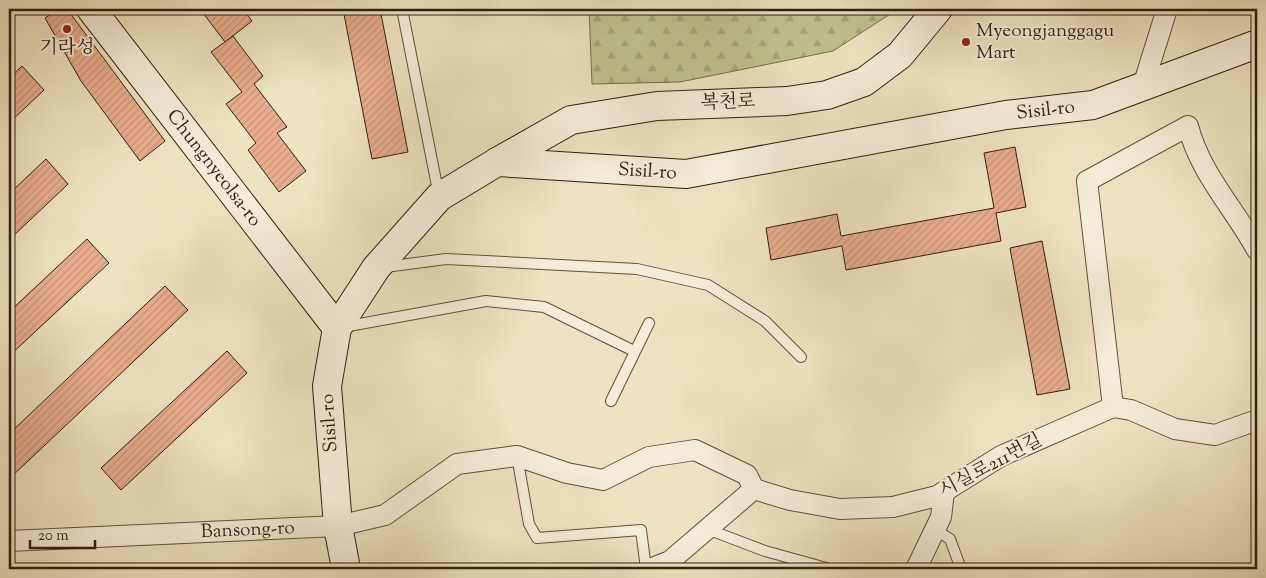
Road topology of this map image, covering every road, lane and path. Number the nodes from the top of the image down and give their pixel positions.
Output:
1 (91, 9) edge
2 (402, 9) edge
3 (938, 9) edge
4 (1167, 9) edge
5 (1257, 44) edge
6 (1143, 86) junction
7 (497, 162) junction
8 (439, 197) junction
9 (1257, 250) edge
10 (376, 268) junction
11 (649, 323) dead end
12 (337, 328) junction
13 (634, 351) junction
14 (801, 358) dead end
15 (611, 401) dead end
16 (1113, 407) junction
17 (1257, 420) edge
18 (517, 456) junction
19 (754, 489) junction
20 (944, 492) junction
21 (338, 526) junction
22 (707, 529) junction
23 (934, 529) junction
24 (9, 541) edge
25 (346, 569) edge
26 (646, 569) edge
27 (650, 569) edge
28 (830, 569) edge
29 (916, 569) edge
30 (961, 569) edge

1 - 12 main road, Chungnyeolsa-ro
2 - 8 lane
3 - 7 main road, 복천로
4 - 6 street
5 - 6 main road, Sisil-ro
6 - 7 main road, Sisil-ro
7 - 8 main road, Sisil-ro
8 - 10 main road, Sisil-ro
9 - 16 street
10 - 12 main road, Sisil-ro
10 - 14 lane
11 - 13 lane
12 - 13 lane
12 - 21 main road, Sisil-ro
13 - 15 lane
16 - 17 street
16 - 20 street, 시실로211번길
18 - 19 street
18 - 21 street
18 - 26 lane
19 - 20 street, 시실로211번길
19 - 22 street
20 - 23 street
21 - 24 street, Bansong-ro
21 - 25 main road, Sisil-ro
22 - 27 street
22 - 28 lane
23 - 29 street
23 - 30 lane

